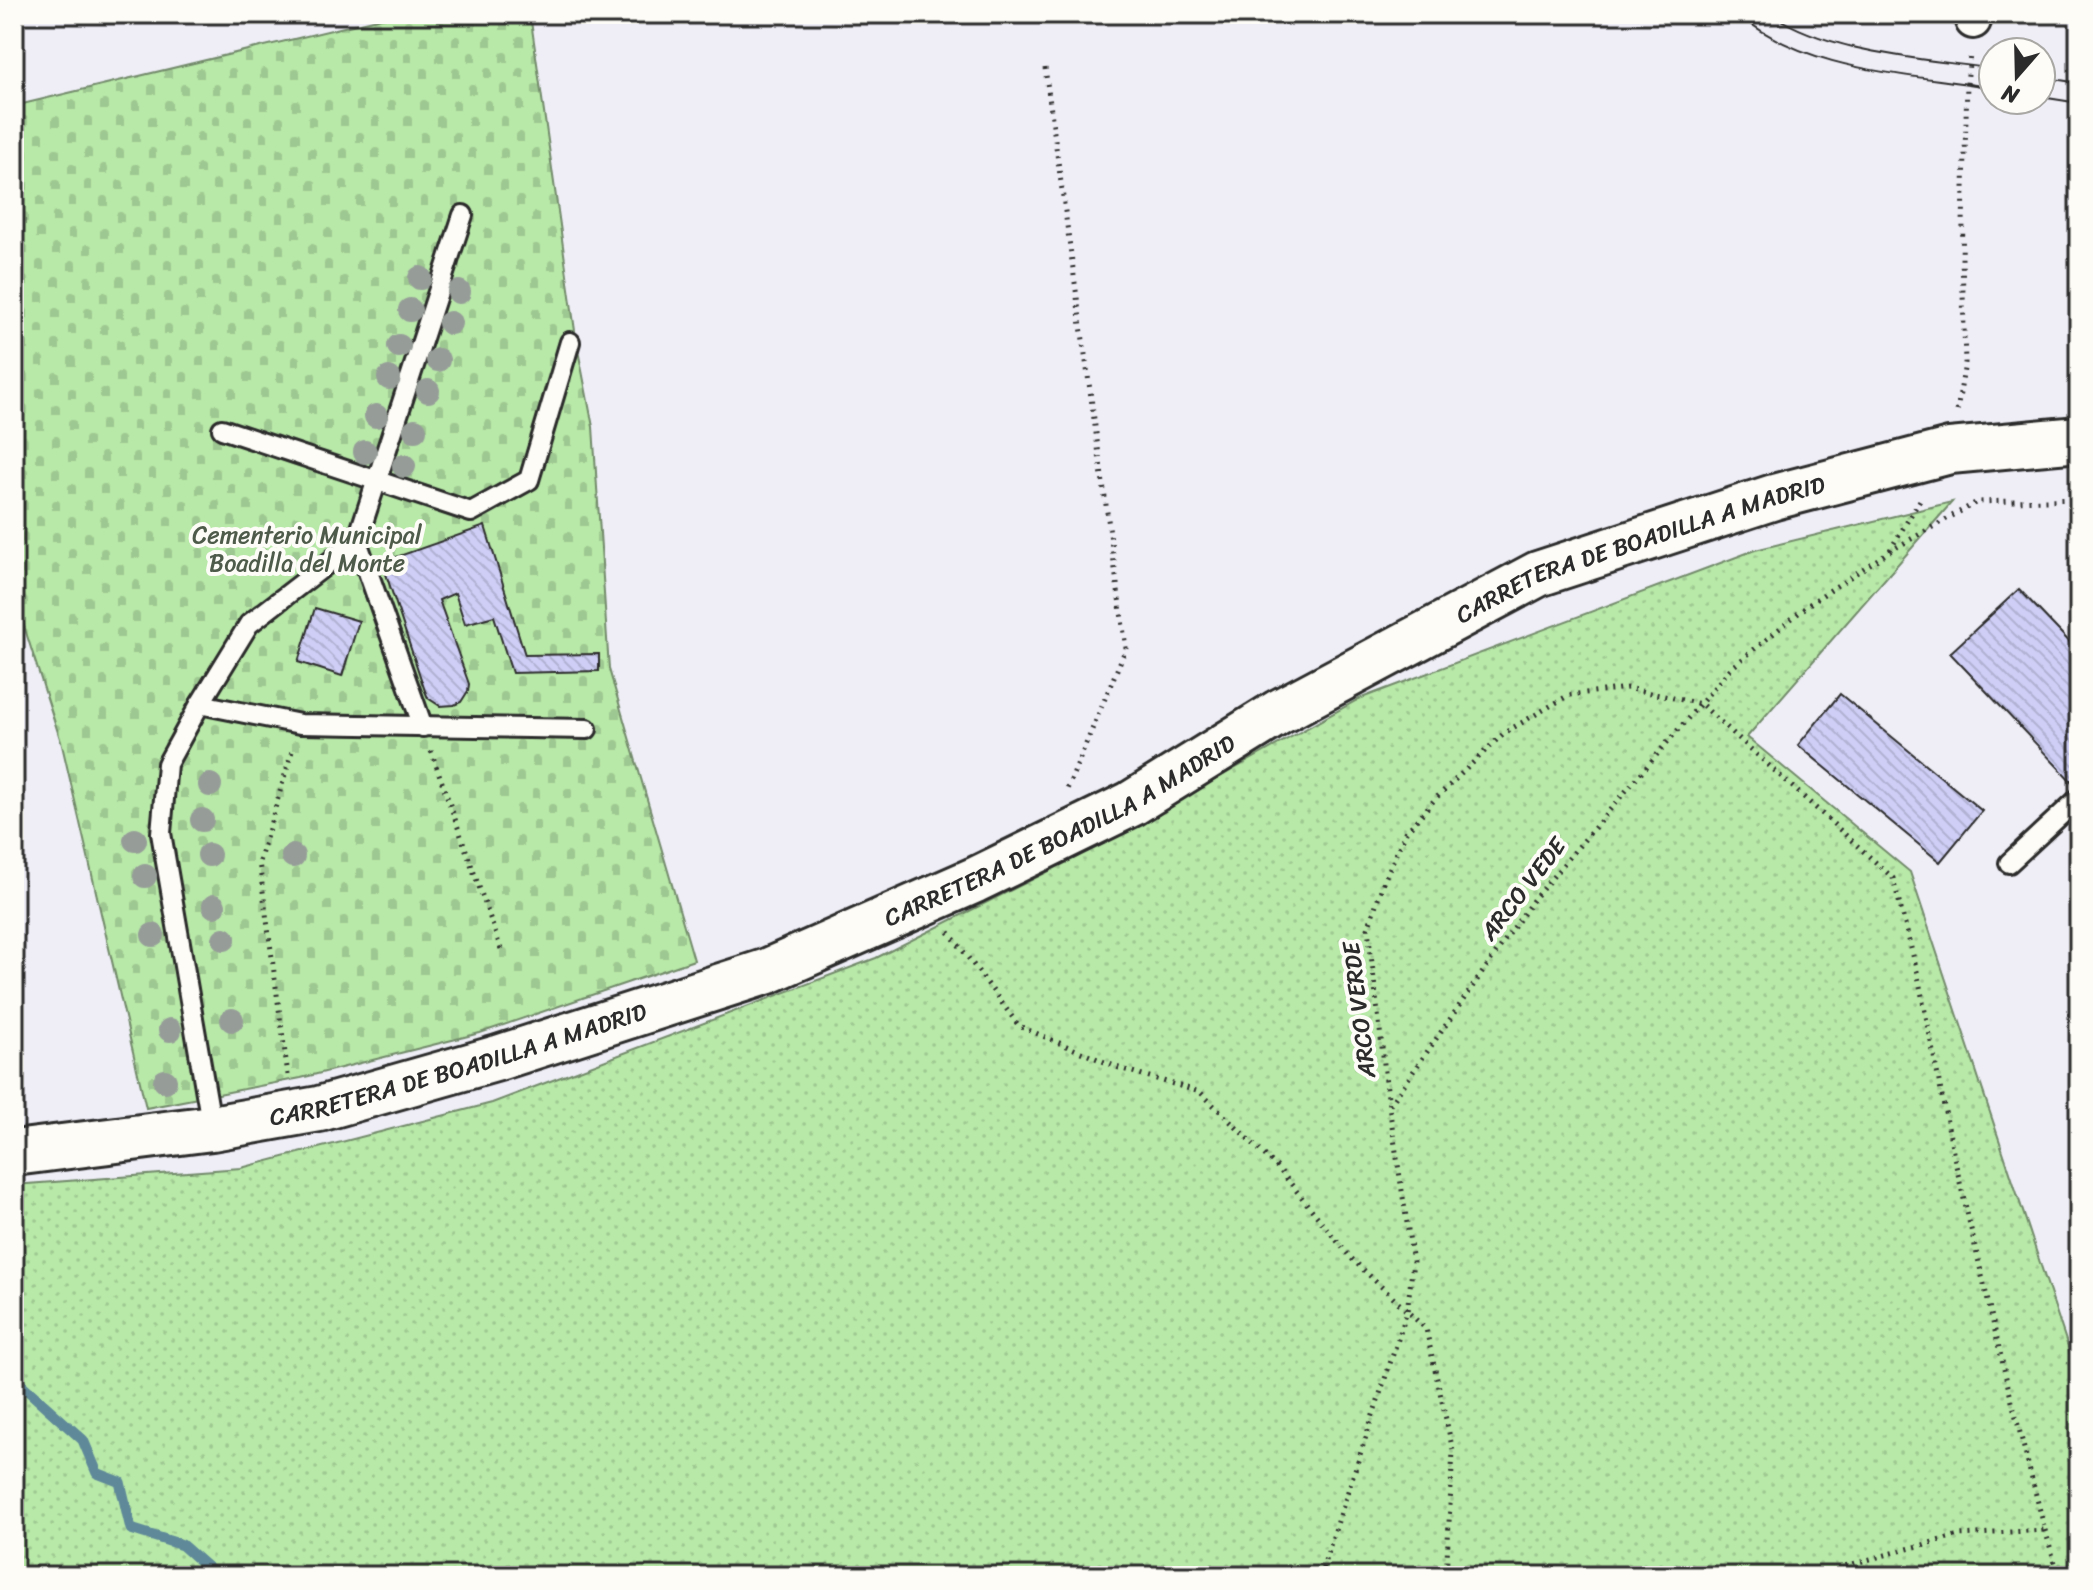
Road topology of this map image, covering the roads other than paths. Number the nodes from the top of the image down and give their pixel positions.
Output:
1 (463, 215) dead end
2 (570, 342) dead end
3 (222, 429) dead end
4 (2079, 439) edge
5 (376, 481) junction
6 (357, 541) junction
7 (200, 704) junction
8 (423, 727) junction
9 (587, 729) dead end
10 (2079, 798) edge
11 (2009, 863) dead end
12 (212, 1128) junction
13 (14, 1153) edge

1 - 5 lane
2 - 5 lane
3 - 5 lane
4 - 12 street, CARRETERA DE BOADILLA A MADRID
5 - 6 lane
6 - 7 lane
6 - 8 lane
7 - 8 lane
7 - 12 lane
8 - 9 lane
10 - 11 lane
12 - 13 street, CARRETERA DE BOADILLA A MADRID

